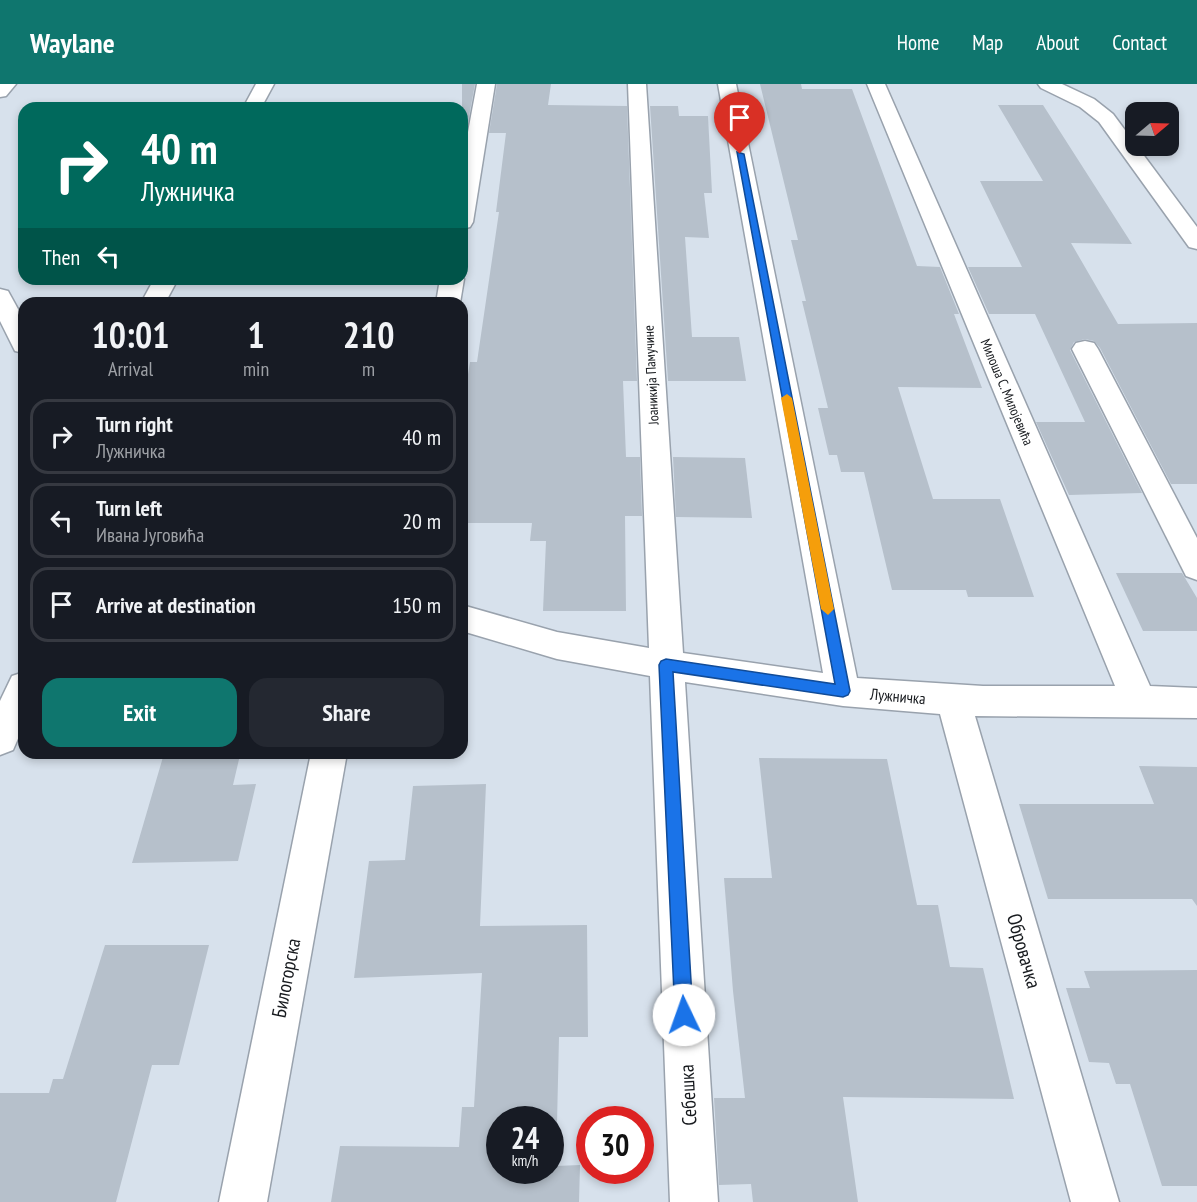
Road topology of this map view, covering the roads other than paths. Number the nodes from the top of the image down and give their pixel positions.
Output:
1 (7, 84) edge
2 (265, 84) edge
3 (486, 84) edge
4 (637, 84) edge
5 (727, 84) edge
6 (876, 84) edge
7 (1047, 84) edge
8 (0, 92) edge
9 (255, 102) edge
10 (468, 188) edge
11 (1197, 242) edge
12 (0, 296) edge
13 (18, 333) edge
14 (1085, 349) dead end
15 (1197, 568) edge
16 (468, 620) edge
17 (666, 665) junction
18 (843, 691) junction
19 (18, 699) edge
20 (1138, 699) junction
21 (953, 700) junction
22 (1197, 703) edge
23 (0, 739) edge
24 (328, 759) edge
25 (243, 1202) edge
26 (694, 1202) edge
27 (1095, 1202) edge

1 - 8 street
2 - 9 street
3 - 10 street
4 - 17 street, Јоаникија Памучине
5 - 18 street
6 - 20 street, Милоша С. Милојевића
7 - 11 street
12 - 13 street
14 - 15 street
16 - 17 street, Лужничка
17 - 18 street, Лужничка
17 - 26 street, Себешка
18 - 21 street, Лужничка
19 - 23 street
20 - 21 street, Лужничка
20 - 22 street, Лужничка
21 - 27 street, Обровачка
24 - 25 street, Билогорска

